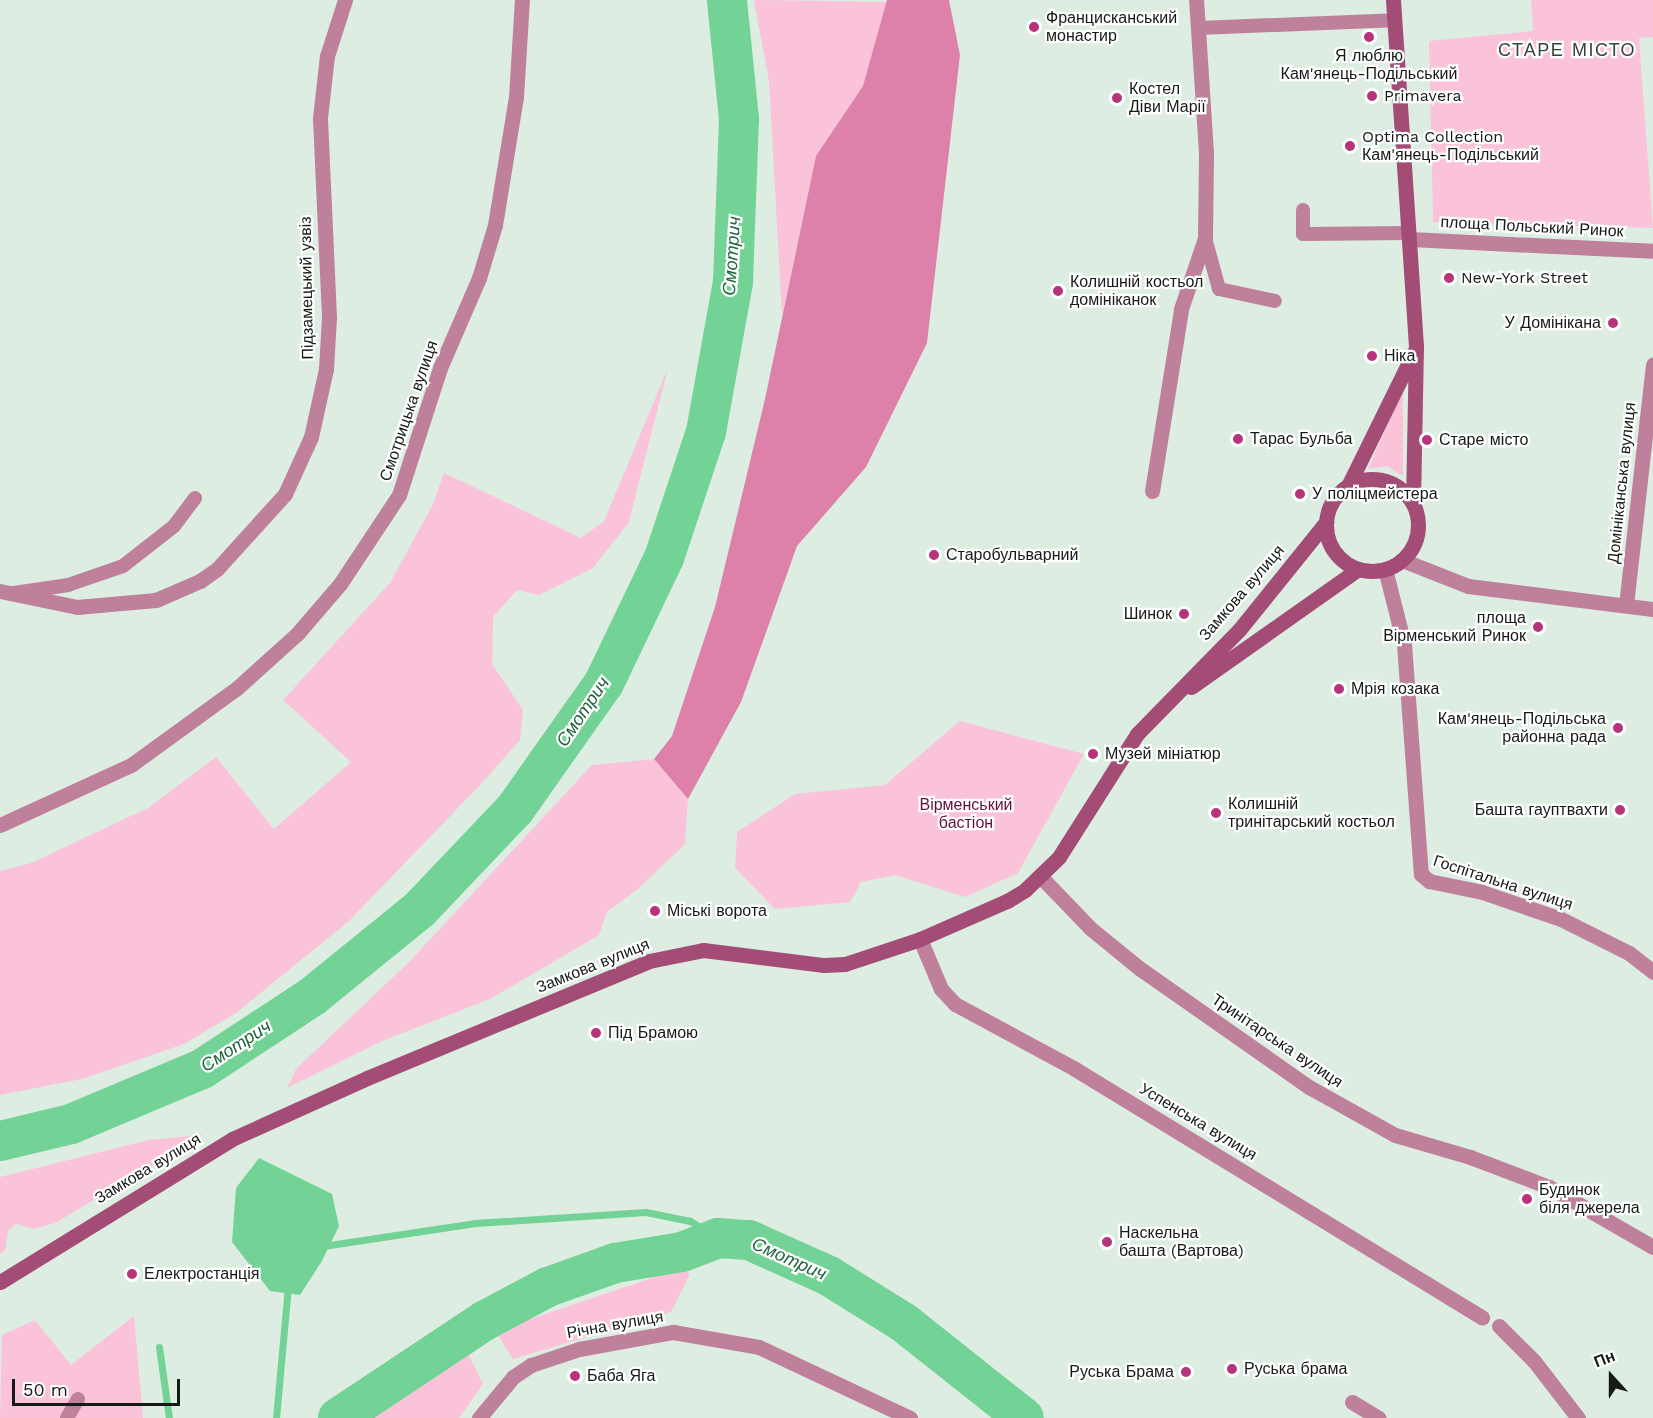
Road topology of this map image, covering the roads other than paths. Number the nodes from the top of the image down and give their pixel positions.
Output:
1 (345, 0) edge
2 (522, 0) edge
3 (1196, 0) edge
4 (1392, 0) edge
5 (1394, 20) junction
6 (1199, 28) junction
7 (1303, 210) dead end
8 (1409, 236) junction
9 (1205, 238) junction
10 (1653, 251) edge
11 (1275, 301) dead end
12 (1416, 346) junction
13 (1653, 365) edge
14 (1348, 486) junction
15 (1152, 491) dead end
16 (195, 498) dead end
17 (1413, 503) junction
18 (1326, 522) junction
19 (1402, 560) junction
20 (1358, 569) junction
21 (1385, 569) junction
22 (7, 592) edge
23 (1626, 605) junction
24 (1653, 609) edge
25 (1157, 711) junction
26 (0, 825) edge
27 (1041, 877) junction
28 (920, 939) junction
29 (1653, 972) edge
30 (1653, 1247) edge
31 (0, 1282) edge
32 (1482, 1317) dead end
33 (1499, 1326) dead end
34 (78, 1399) dead end
35 (1352, 1402) dead end
36 (67, 1418) edge
37 (479, 1418) edge
38 (910, 1418) edge
39 (1379, 1418) edge
40 (1578, 1418) edge

1 - 22 street, Підзамецький узвіз
2 - 26 street, Смотрицька вулиця
3 - 6 street
4 - 5 main road
5 - 6 lane
5 - 8 main road
6 - 9 street
7 - 8 lane
8 - 10 street, площа Польський Ринок
8 - 12 main road
9 - 11 lane
9 - 15 street
12 - 14 main road
12 - 17 main road
13 - 23 street, Домініканська вулиця
14 - 17 main road
14 - 18 main road
16 - 22 lane
17 - 19 main road
18 - 20 main road
18 - 25 main road, Замкова вулиця
19 - 21 main road
19 - 23 street
20 - 21 main road
20 - 25 main road, Замкова вулиця
21 - 29 street, Госпітальна вулиця
23 - 24 street
25 - 27 main road, Замкова вулиця
27 - 28 main road, Замкова вулиця
27 - 30 street, Тринітарська вулиця
28 - 31 main road, Замкова вулиця
28 - 32 street, Успенська вулиця
33 - 40 street
34 - 36 lane
35 - 39 street
37 - 38 street, Річна вулиця

